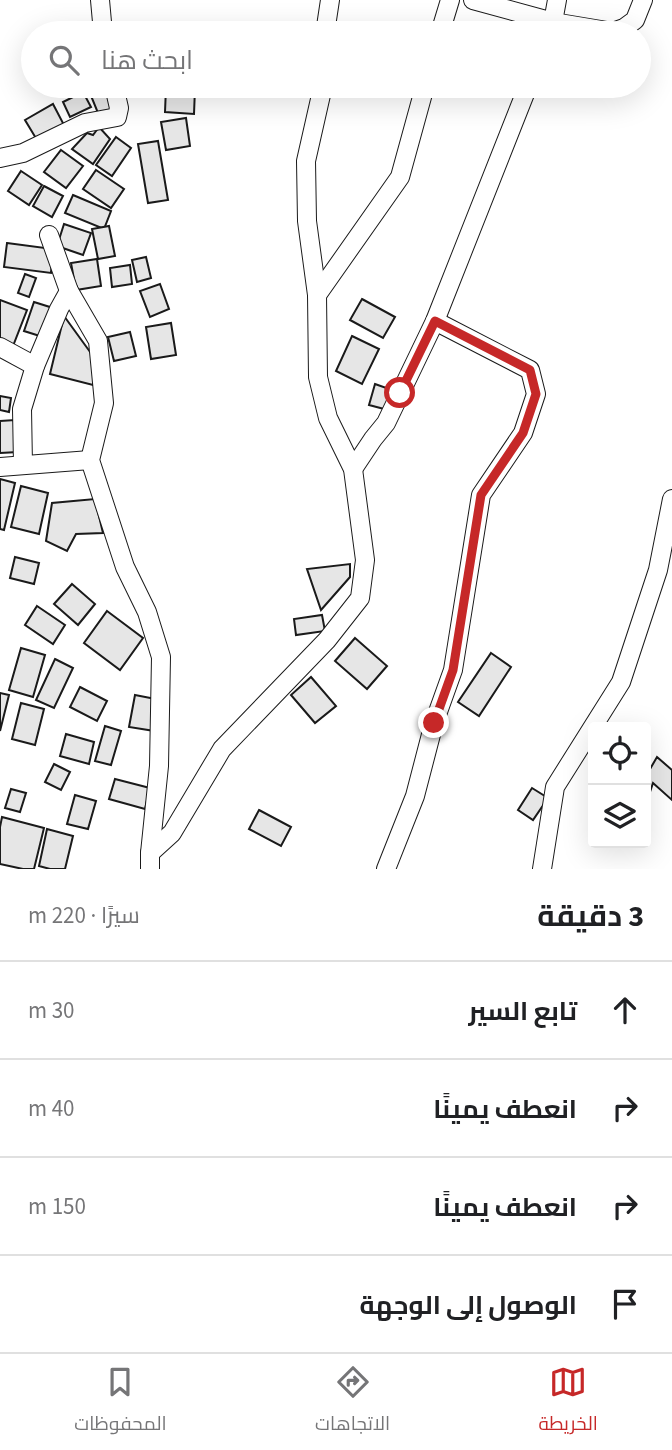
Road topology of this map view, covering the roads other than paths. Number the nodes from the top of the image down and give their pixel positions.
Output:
1 (100, 0) edge
2 (330, 0) edge
3 (450, 0) edge
4 (474, 0) edge
5 (557, 0) edge
6 (643, 0) edge
7 (102, 21) edge
8 (327, 21) edge
9 (444, 21) edge
10 (534, 21) edge
11 (552, 21) edge
12 (634, 21) edge
13 (117, 98) edge
14 (320, 98) edge
15 (422, 98) edge
16 (523, 98) edge
17 (0, 158) edge
18 (49, 234) dead end
19 (69, 292) junction
20 (317, 295) junction
21 (435, 321) junction
22 (0, 347) edge
23 (35, 366) junction
24 (90, 460) junction
25 (23, 465) junction
26 (0, 467) edge
27 (353, 469) junction
28 (672, 499) edge
29 (665, 570) edge
30 (150, 861) edge
31 (386, 869) edge
32 (542, 869) edge

1 - 7 street
2 - 8 street
3 - 9 street
4 - 10 street
5 - 11 street
6 - 12 street
13 - 17 street
14 - 20 street
15 - 20 street
16 - 21 street
18 - 19 street
19 - 23 street
19 - 24 street
20 - 27 street
21 - 27 street
21 - 31 street
22 - 23 street
23 - 25 street
24 - 25 street
24 - 30 street
25 - 26 street
27 - 30 street
28 - 29 street
29 - 32 street

